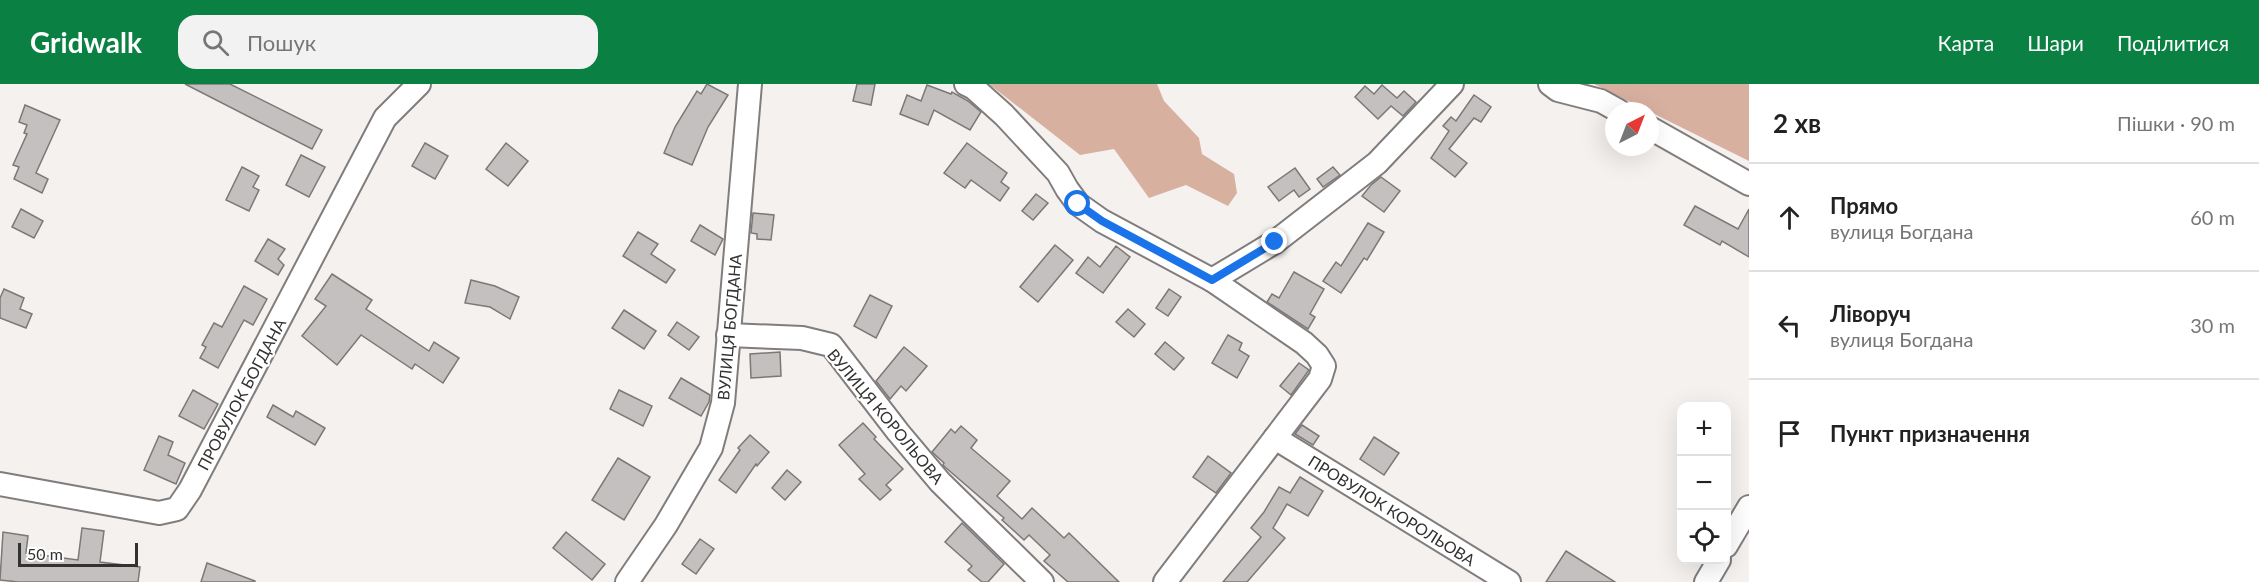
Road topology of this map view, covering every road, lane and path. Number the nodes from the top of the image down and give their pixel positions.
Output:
1 (419, 84) edge
2 (750, 84) edge
3 (966, 84) edge
4 (1452, 84) edge
5 (1550, 84) edge
6 (1605, 103) edge
7 (1659, 133) edge
8 (1749, 183) edge
9 (1212, 280) junction
10 (728, 335) junction
11 (1275, 438) junction
12 (0, 484) edge
13 (1749, 507) edge
14 (1731, 538) edge
15 (1717, 564) edge
16 (627, 582) edge
17 (1042, 582) edge
18 (1165, 582) edge
19 (1509, 582) edge
20 (1706, 582) edge

1 - 12 street, ПРОВУЛОК БОГДАНА
2 - 10 street, ВУЛИЦЯ БОГДАНА
3 - 9 street
4 - 9 street
5 - 6 street
7 - 8 street
9 - 11 street
10 - 16 street, ВУЛИЦЯ БОГДАНА
10 - 17 street, ВУЛИЦЯ КОРОЛЬОВА
11 - 18 street
11 - 19 street, ПРОВУЛОК КОРОЛЬОВА
13 - 14 street
15 - 20 street

